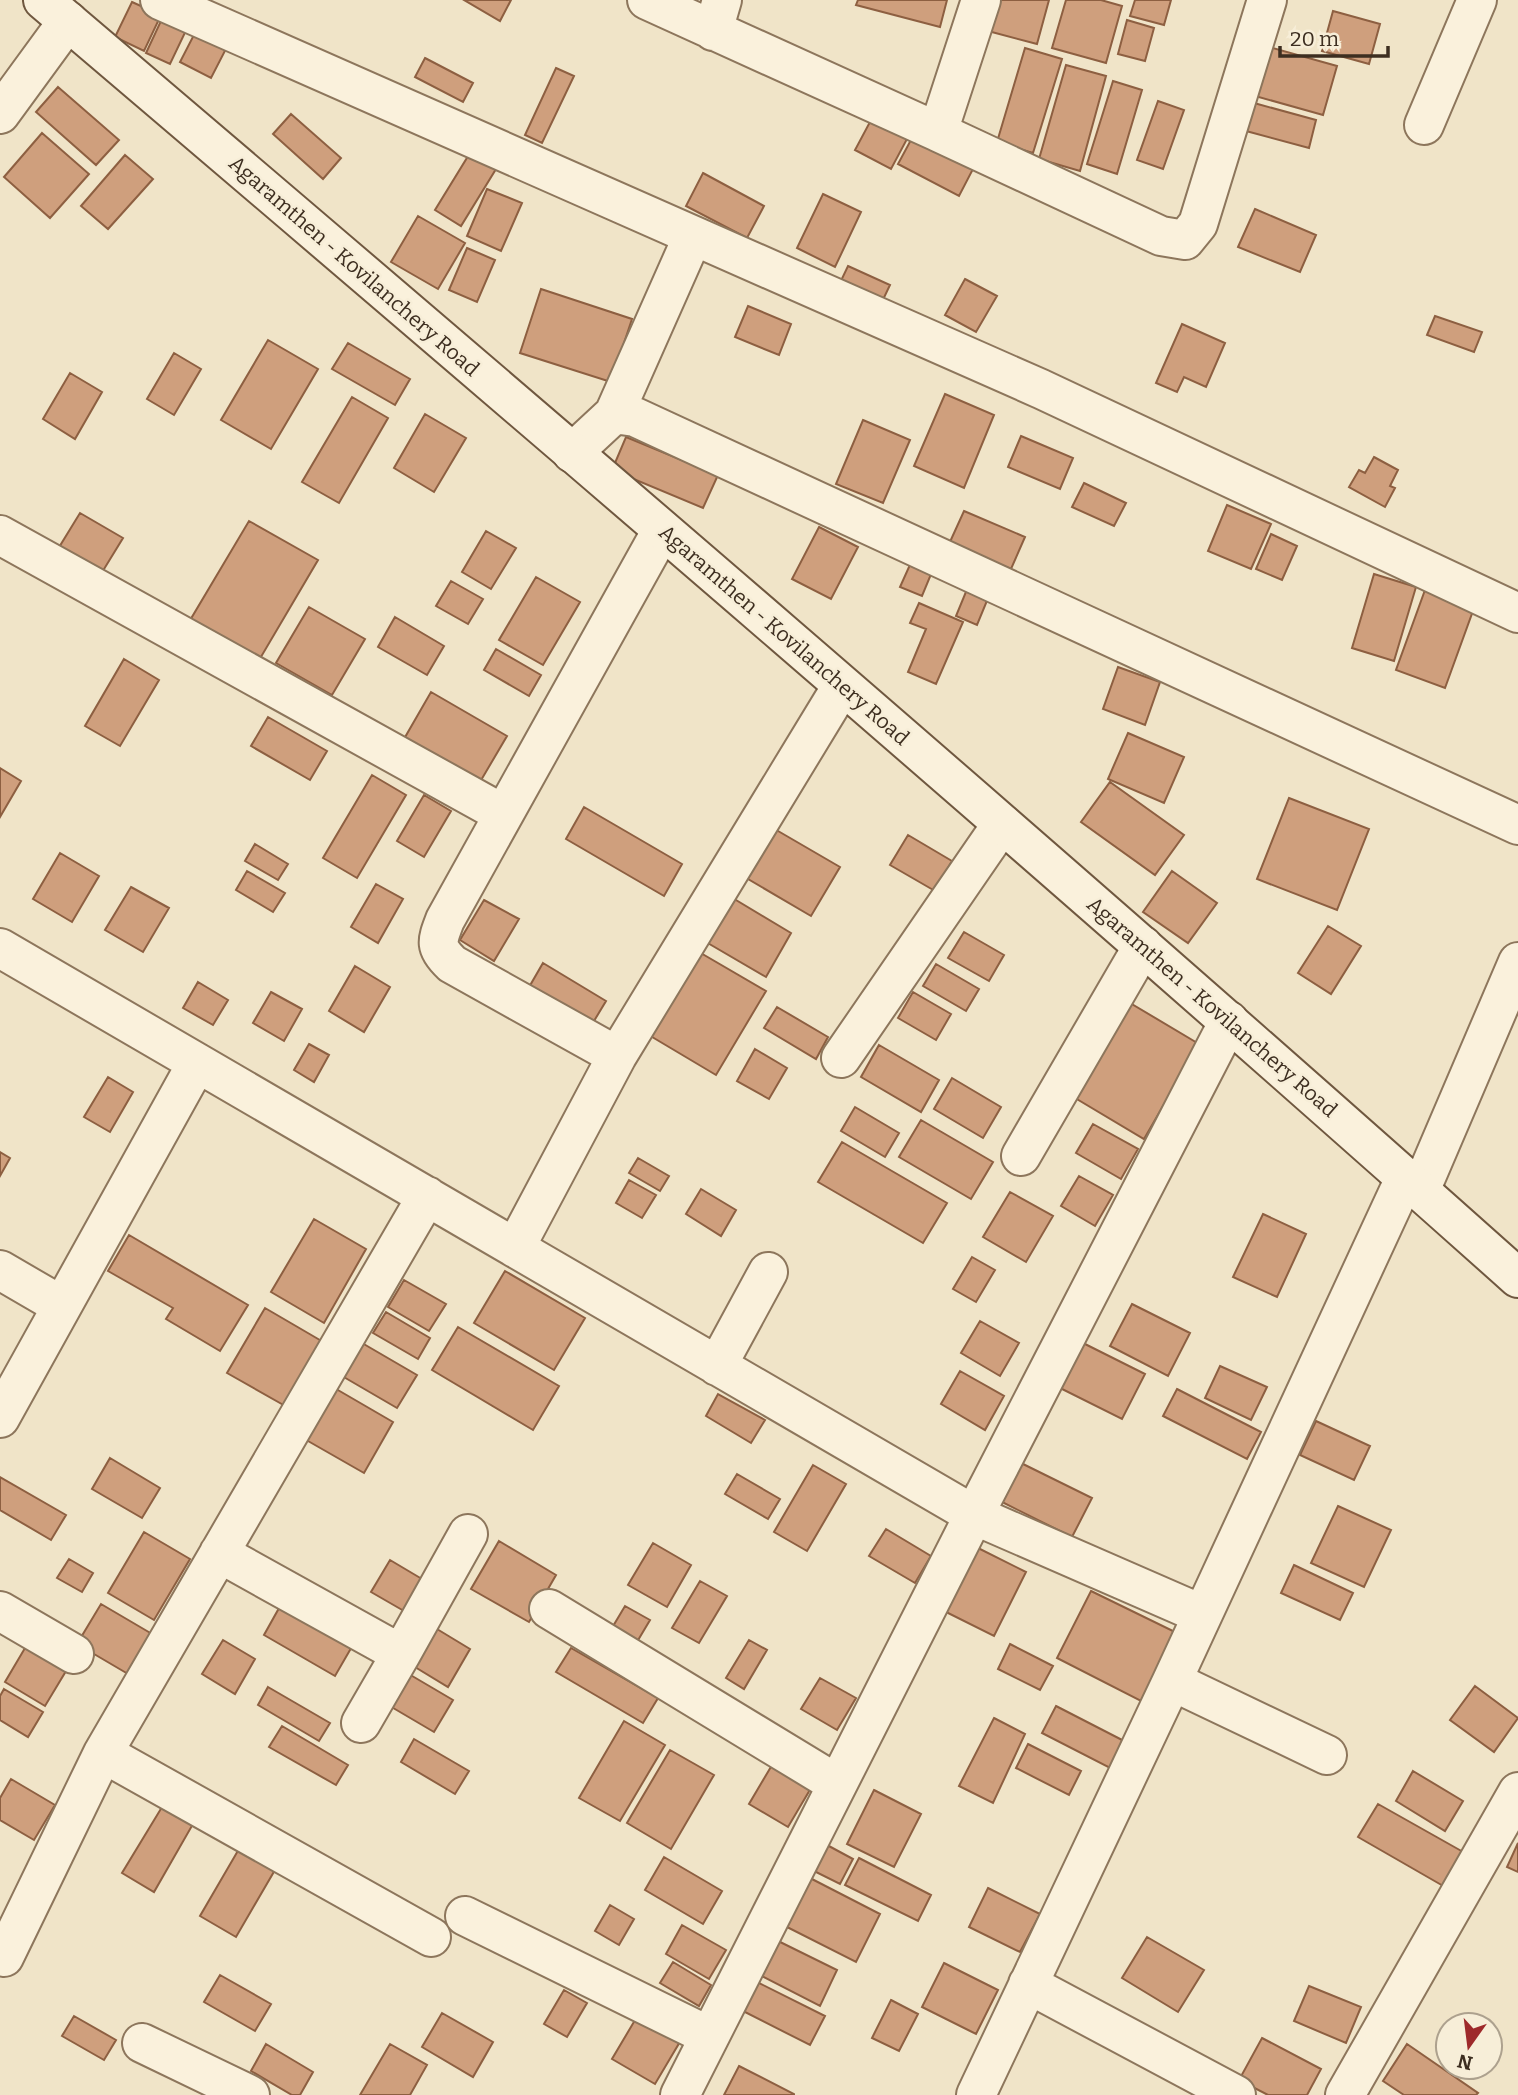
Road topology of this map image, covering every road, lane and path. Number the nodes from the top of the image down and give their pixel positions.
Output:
1 (160, 0) edge
2 (647, 0) edge
3 (981, 0) edge
4 (1267, 0) edge
5 (1478, 0) edge
6 (56, 10) edge
7 (717, 15) edge
8 (0, 114) edge
9 (1424, 125) dead end
10 (938, 132) junction
11 (694, 236) junction
12 (614, 414) junction
13 (572, 453) junction
14 (662, 530) junction
15 (0, 535) edge
16 (1518, 613) edge
17 (842, 686) junction
18 (503, 814) junction
19 (1002, 824) junction
20 (1518, 825) edge
21 (1143, 946) junction
22 (0, 948) edge
23 (1518, 961) edge
24 (1229, 1021) junction
25 (617, 1056) junction
26 (841, 1058) dead end
27 (197, 1063) junction
28 (1021, 1156) dead end
29 (1412, 1184) junction
30 (427, 1196) junction
31 (515, 1248) junction
32 (0, 1270) edge
33 (768, 1272) dead end
34 (1518, 1278) edge
35 (62, 1306) junction
36 (717, 1366) junction
37 (0, 1418) edge
38 (974, 1516) junction
39 (468, 1534) dead end
40 (219, 1553) junction
41 (549, 1609) dead end
42 (0, 1611) edge
43 (1201, 1614) junction
44 (74, 1654) dead end
45 (401, 1654) junction
46 (1172, 1681) junction
47 (361, 1723) dead end
48 (103, 1753) junction
49 (1327, 1755) dead end
50 (837, 1784) junction
51 (1518, 1792) edge
52 (465, 1916) dead end
53 (431, 1937) dead end
54 (4, 1957) dead end
55 (1028, 1984) junction
56 (709, 2036) junction
57 (142, 2043) dead end
58 (250, 2095) edge
59 (680, 2095) edge
60 (976, 2095) edge
61 (1236, 2095) edge
62 (1345, 2095) edge

1 - 11 street
2 - 7 street
3 - 10 street
4 - 10 street
5 - 9 street
6 - 8 street
6 - 13 street, Agaramthen - Kovilanchery Road
7 - 10 street
11 - 12 street
11 - 16 street
12 - 13 street
12 - 20 street
13 - 14 street, Agaramthen - Kovilanchery Road
14 - 17 street, Agaramthen - Kovilanchery Road
14 - 18 street
15 - 18 street
17 - 19 street, Agaramthen - Kovilanchery Road
17 - 25 street
18 - 25 street
19 - 21 street, Agaramthen - Kovilanchery Road
19 - 26 street
21 - 24 street, Agaramthen - Kovilanchery Road
21 - 28 street
22 - 27 street
23 - 29 street
24 - 29 street, Agaramthen - Kovilanchery Road
24 - 38 street
25 - 31 street
27 - 30 street
27 - 35 street
29 - 34 street, Agaramthen - Kovilanchery Road
29 - 43 street
30 - 31 street
30 - 40 street
31 - 36 street
32 - 35 street
33 - 36 street
35 - 37 street
36 - 38 street
38 - 43 street
38 - 50 street
39 - 45 street
40 - 45 street
40 - 48 street
41 - 50 street
42 - 44 street
43 - 46 street
45 - 47 street
46 - 49 street
46 - 55 street
48 - 53 street
48 - 54 street
50 - 56 street
51 - 62 street
52 - 56 street
55 - 60 street
55 - 61 street
56 - 59 street
57 - 58 street

